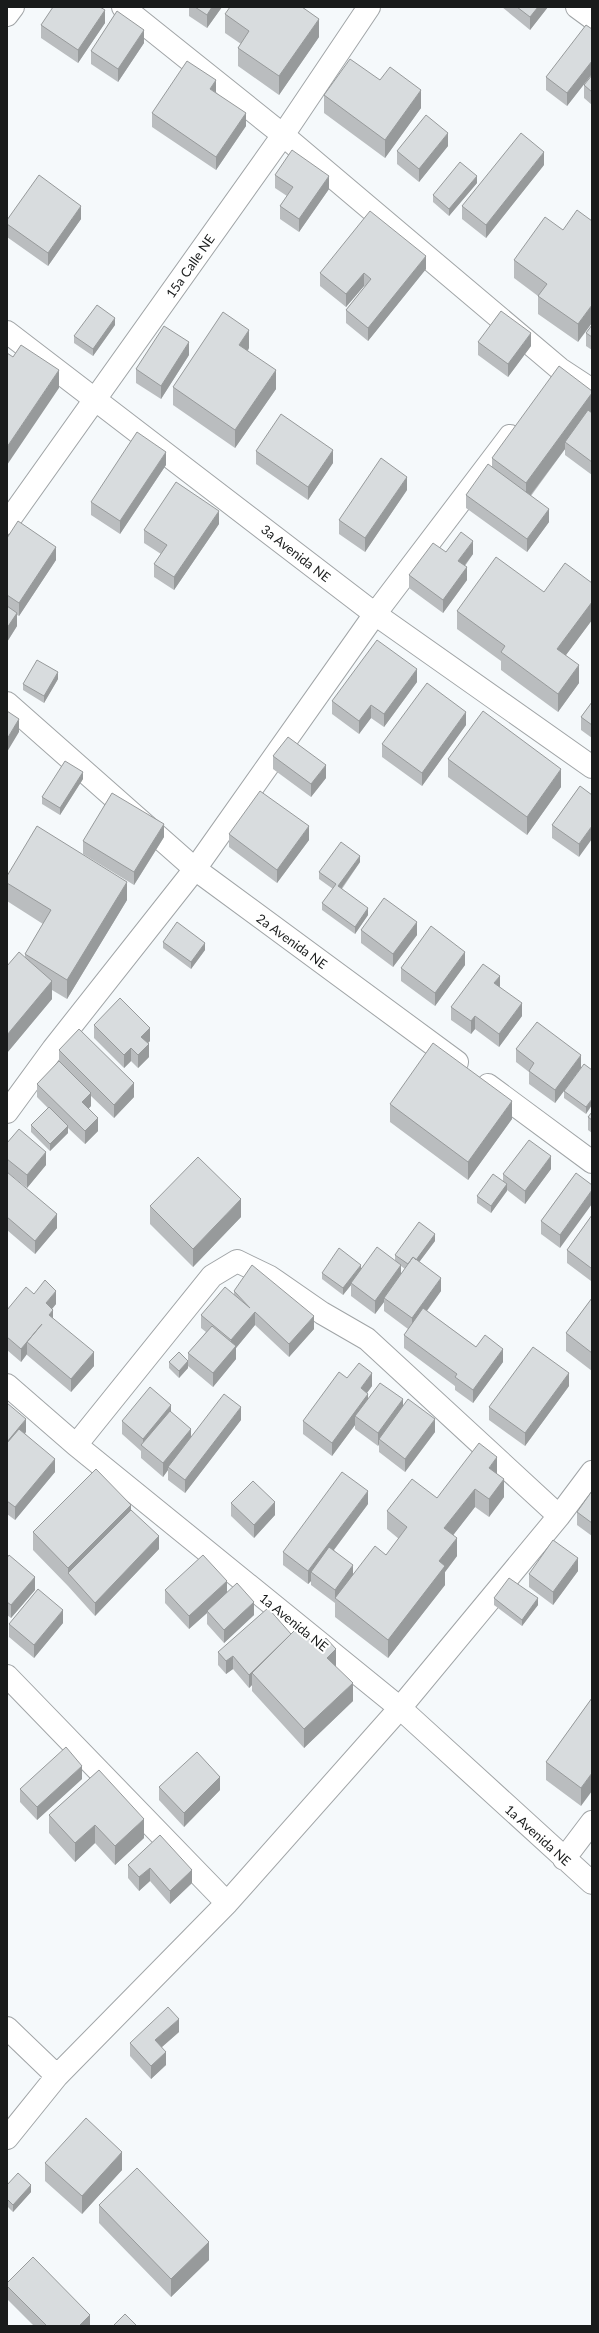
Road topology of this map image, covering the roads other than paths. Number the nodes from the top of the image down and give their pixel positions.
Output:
1 (13, 7) edge
2 (123, 7) edge
3 (368, 7) edge
4 (577, 7) edge
5 (7, 15) edge
6 (592, 18) edge
7 (283, 135) junction
8 (7, 332) edge
9 (560, 369) junction
10 (546, 388) edge
11 (592, 390) edge
12 (96, 399) junction
13 (522, 419) edge
14 (7, 523) edge
15 (376, 614) junction
16 (7, 703) edge
17 (592, 767) edge
18 (195, 869) junction
19 (7, 1112) edge
20 (592, 1162) edge
21 (7, 1385) edge
22 (76, 1445) junction
23 (592, 1472) edge
24 (559, 1516) junction
25 (7, 1676) edge
26 (400, 1708) junction
27 (592, 1822) edge
28 (564, 1859) junction
29 (592, 1883) edge
30 (227, 1903) junction
31 (7, 2028) edge
32 (56, 2076) junction
33 (7, 2138) edge

1 - 5 street
2 - 7 street
3 - 7 street, 15a Calle NE
4 - 6 street
7 - 9 street
7 - 12 street, 15a Calle NE
8 - 12 street, 3a Avenida NE
9 - 10 street
9 - 11 street
12 - 14 street, 15a Calle NE
12 - 15 street, 3a Avenida NE
13 - 15 street
15 - 17 street, 3a Avenida NE
15 - 18 street
16 - 18 street, 2a Avenida NE
18 - 19 street
18 - 20 street, 2a Avenida NE
21 - 22 street, 1a Avenida NE
22 - 24 street
22 - 26 street, 1a Avenida NE
23 - 24 street
24 - 26 street
25 - 30 street
26 - 28 street, 1a Avenida NE
26 - 30 street
27 - 28 street
28 - 29 street, 1a Avenida NE
30 - 32 street
31 - 32 street
32 - 33 street

